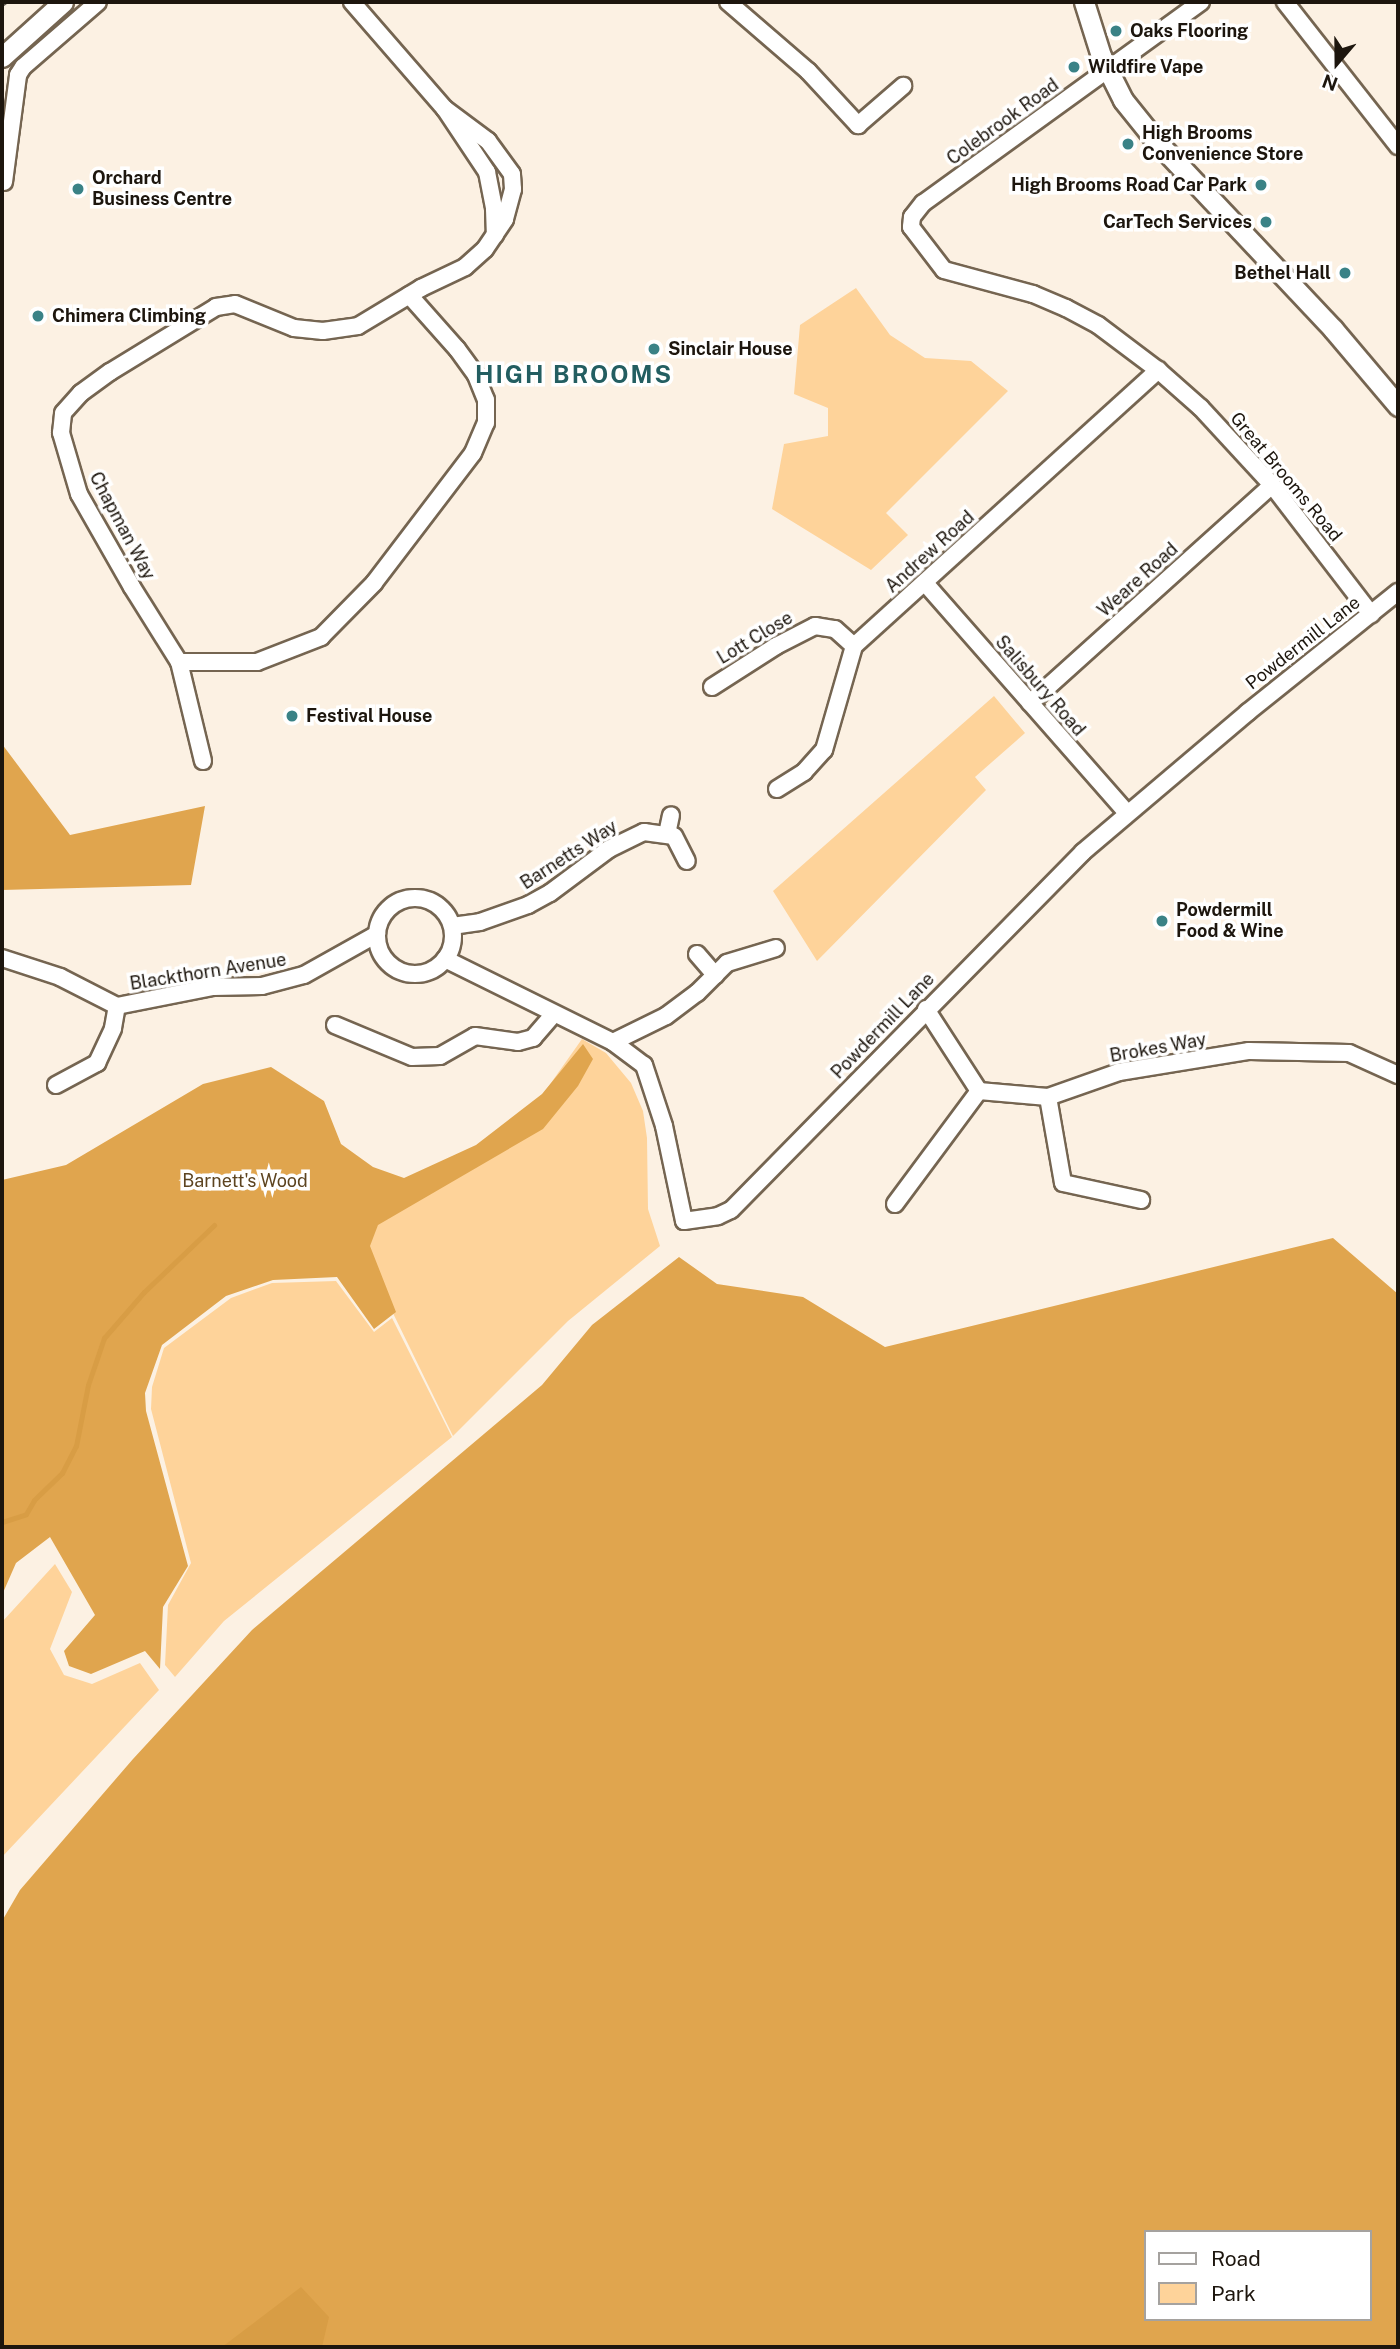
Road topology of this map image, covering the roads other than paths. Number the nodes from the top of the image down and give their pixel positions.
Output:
1 (63, 2) edge
2 (98, 2) edge
3 (352, 2) edge
4 (728, 2) edge
5 (1084, 2) edge
6 (1201, 2) edge
7 (1285, 2) edge
8 (2, 57) edge
9 (1108, 71) junction
10 (902, 86) dead end
11 (444, 109) junction
12 (1398, 146) edge
13 (4, 182) dead end
14 (495, 238) junction
15 (939, 266) joint
16 (409, 295) junction
17 (1158, 370) junction
18 (1398, 406) edge
19 (1272, 485) junction
20 (925, 583) junction
21 (1398, 592) edge
22 (1371, 614) junction
23 (854, 646) junction
24 (179, 662) junction
25 (712, 687) dead end
26 (1030, 704) junction
27 (203, 761) dead end
28 (777, 789) dead end
29 (1128, 813) junction
30 (671, 815) dead end
31 (667, 834) junction
32 (687, 861) dead end
33 (452, 926) junction
34 (377, 934) junction
35 (776, 948) dead end
36 (697, 954) dead end
37 (2, 958) edge
38 (445, 959) junction
39 (715, 975) junction
40 (117, 1006) junction
41 (926, 1009) junction
42 (554, 1014) junction
43 (335, 1025) dead end
44 (613, 1042) junction
45 (1398, 1075) edge
46 (56, 1085) dead end
47 (979, 1091) junction
48 (1048, 1097) junction
49 (1141, 1200) dead end
50 (895, 1203) dead end

1 - 8 street
2 - 13 street
3 - 11 street, Chapman Way
4 - 10 street
5 - 9 street
6 - 9 street, Colebrook Road
7 - 12 street
9 - 15 street, Colebrook Road
9 - 18 street
11 - 14 street, Chapman Way
11 - 14 street, Chapman Way
14 - 16 street, Chapman Way
15 - 17 street, Great Brooms Road
16 - 24 street
16 - 24 street, Chapman Way
17 - 19 street, Great Brooms Road
17 - 20 street, Andrew Road
19 - 22 street, Great Brooms Road
19 - 26 street, Weare Road
20 - 23 street, Andrew Road
20 - 26 street, Salisbury Road
21 - 22 street, Powdermill Lane
22 - 29 street, Powdermill Lane
23 - 25 street, Lott Close
23 - 28 street
24 - 27 street, Chapman Way
26 - 29 street, Salisbury Road
29 - 41 street, Powdermill Lane
30 - 31 street
31 - 32 street
31 - 33 street, Barnetts Way
33 - 34 street
33 - 38 street
34 - 38 street
34 - 40 street, Blackthorn Avenue
35 - 39 street
36 - 39 street
37 - 40 street, Blackthorn Avenue
38 - 42 street, Powdermill Lane
39 - 44 street
40 - 46 street, Blackthorn Avenue
41 - 44 street, Powdermill Lane
41 - 47 street
42 - 43 street
42 - 44 street, Powdermill Lane
45 - 48 street, Brokes Way
47 - 48 street, Brokes Way
47 - 50 street
48 - 49 street

